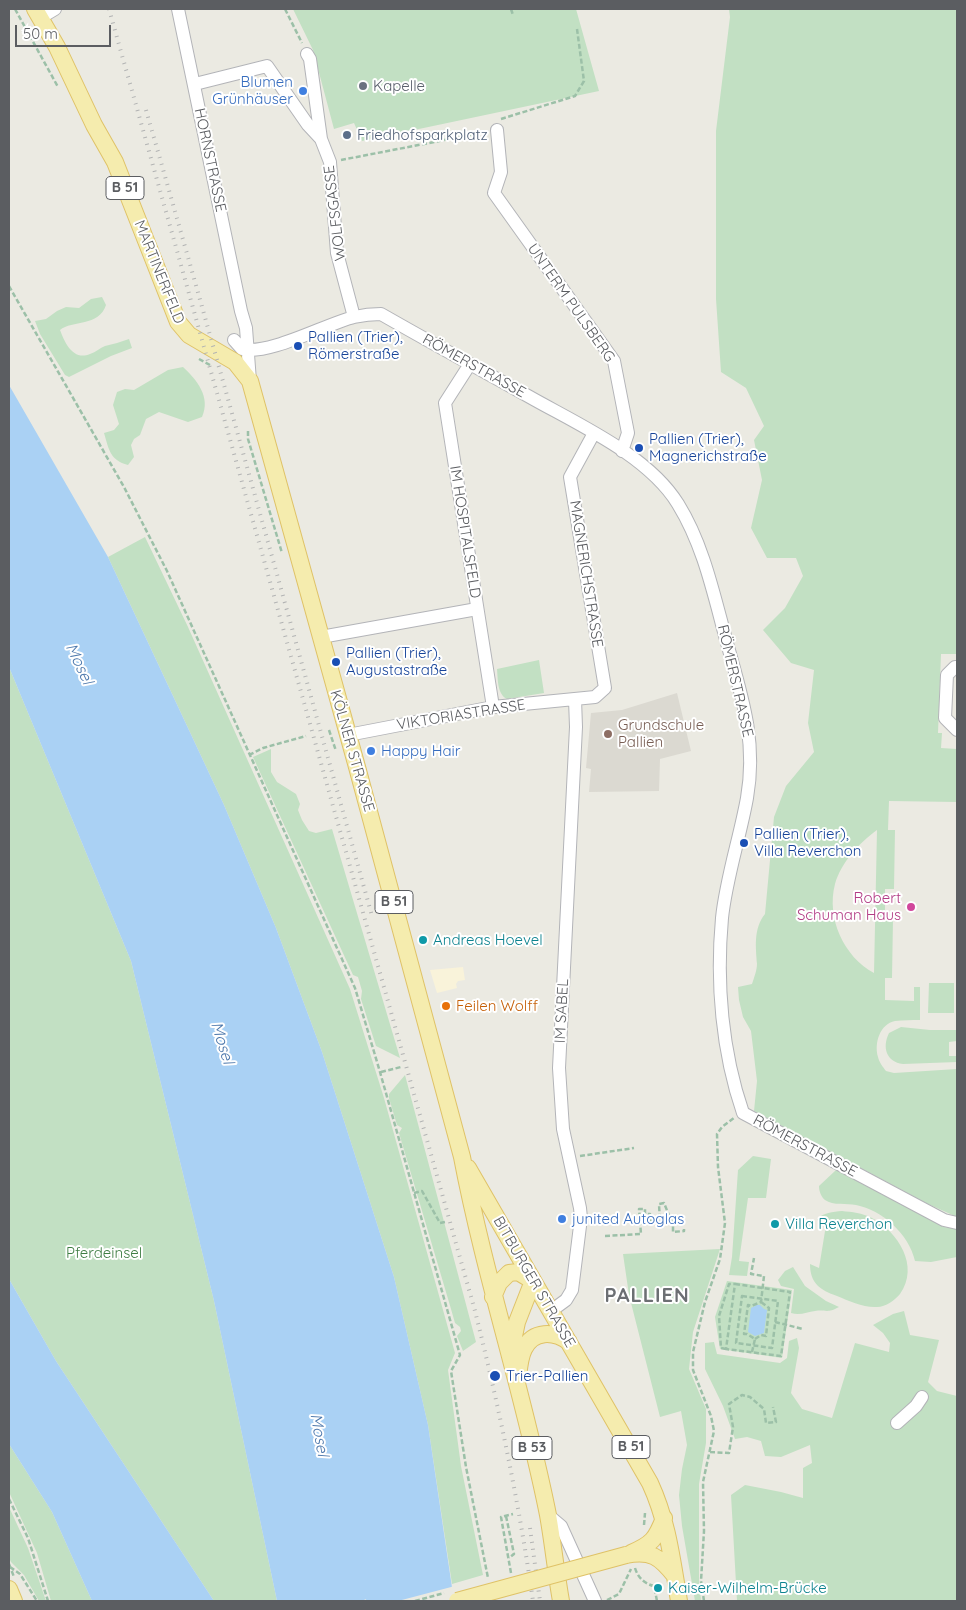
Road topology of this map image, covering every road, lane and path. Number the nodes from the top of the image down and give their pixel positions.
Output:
1 (15, 9) edge
2 (55, 9) edge
3 (178, 9) edge
4 (285, 9) edge
5 (511, 9) edge
6 (38, 13) edge
7 (513, 15) dead end
8 (577, 29) dead end
9 (307, 54) joint
10 (195, 84) junction
11 (62, 93) dead end
12 (497, 130) junction
13 (321, 139) junction
14 (330, 162) junction
15 (9, 286) edge
16 (241, 311) junction
17 (354, 317) junction
18 (234, 340) junction
19 (247, 350) junction
20 (224, 355) junction
21 (470, 364) junction
22 (250, 381) junction
23 (594, 433) junction
24 (622, 451) junction
25 (477, 609) junction
26 (321, 637) junction
27 (957, 667) edge
28 (575, 699) junction
29 (494, 707) junction
30 (329, 730) dead end
31 (957, 730) edge
32 (348, 735) junction
33 (306, 736) dead end
34 (336, 751) dead end
35 (249, 755) junction
36 (401, 1067) dead end
37 (380, 1072) junction
38 (743, 1113) junction
39 (634, 1148) dead end
40 (462, 1157) junction
41 (568, 1157) junction
42 (414, 1193) junction
43 (445, 1222) dead end
44 (957, 1223) edge
45 (684, 1229) dead end
46 (605, 1236) dead end
47 (754, 1258) dead end
48 (533, 1281) junction
49 (735, 1284) junction
50 (763, 1288) junction
51 (493, 1297) junction
52 (761, 1301) junction
53 (551, 1311) junction
54 (775, 1322) junction
55 (785, 1325) junction
56 (803, 1329) dead end
57 (754, 1339) junction
58 (569, 1342) junction
59 (753, 1345) junction
60 (726, 1349) junction
61 (752, 1352) junction
62 (511, 1359) junction
63 (517, 1382) junction
64 (922, 1397) dead end
65 (773, 1407) dead end
66 (897, 1423) dead end
67 (710, 1452) junction
68 (9, 1499) edge
69 (513, 1514) dead end
70 (548, 1515) junction
71 (506, 1516) junction
72 (664, 1518) junction
73 (509, 1558) junction
74 (628, 1562) junction
75 (10, 1567) dead end
76 (512, 1575) dead end
77 (638, 1576) dead end
78 (674, 1576) junction
79 (489, 1583) dead end
80 (9, 1588) edge
81 (14, 1601) edge
82 (37, 1601) edge
83 (48, 1601) edge
84 (457, 1601) edge
85 (561, 1601) edge
86 (595, 1601) edge
87 (603, 1601) edge
88 (657, 1601) edge
89 (679, 1601) edge
90 (704, 1601) edge

1 - 11 path
2 - 6 street
3 - 10 street, HORNSTRASSE
4 - 9 path
5 - 7 path
6 - 20 main road, MARTINERFELD / B 51
8 - 12 path
9 - 13 street, WOLFSGASSE
10 - 13 street, WOLFSGASSE
10 - 16 street, HORNSTRASSE
12 - 14 path
12 - 24 street, UNTERM PULSBERG
13 - 14 street, WOLFSGASSE
14 - 17 street, WOLFSGASSE
15 - 35 path
16 - 18 street, HORNSTRASSE
16 - 19 street, HORNSTRASSE
17 - 19 street, RÖMERSTRASSE
17 - 21 street, RÖMERSTRASSE
18 - 19 street
18 - 20 street, HORNSTRASSE
19 - 22 street, HORNSTRASSE
20 - 22 main road, KÖLNER STRASSE / B 51
21 - 23 street, RÖMERSTRASSE
21 - 25 street, IM HOSPITALSFELD
22 - 26 main road, KÖLNER STRASSE / B 51
23 - 24 street, RÖMERSTRASSE
23 - 28 street, MAGNERICHSTRASSE
24 - 38 street, RÖMERSTRASSE
25 - 26 street
25 - 29 street, IM HOSPITALSFELD
26 - 32 main road, KÖLNER STRASSE / B 51
27 - 31 street
28 - 29 street, VIKTORIASTRASSE
28 - 41 street, IM SABEL
29 - 32 street, VIKTORIASTRASSE
30 - 34 path
32 - 40 main road, KÖLNER STRASSE / B 51
33 - 35 path
35 - 37 path
36 - 37 path
37 - 42 path
38 - 44 street, RÖMERSTRASSE
38 - 67 path
39 - 41 path
40 - 48 main road, BITBURGER STRASSE / B 51
40 - 51 main road
41 - 53 street, IM SABEL
42 - 43 path
42 - 79 path
45 - 46 path
47 - 50 path
48 - 51 main road
48 - 53 main road, BITBURGER STRASSE / B 51
48 - 62 main road
49 - 50 path
49 - 60 path
49 - 60 path
50 - 52 path
50 - 55 path
51 - 62 main road, B 53
52 - 54 path
52 - 57 path
52 - 57 path
52 - 59 path
53 - 58 main road, BITBURGER STRASSE / B 51
54 - 55 path
54 - 59 path
55 - 56 path
55 - 61 path
57 - 59 path
58 - 63 main road
58 - 72 main road, BITBURGER STRASSE / B 51
59 - 61 path
60 - 61 path
62 - 63 main road, B 53
63 - 70 main road, B 53
64 - 66 street
65 - 67 path
67 - 90 path
68 - 83 path
69 - 71 path
70 - 85 main road, B 53
70 - 86 street
71 - 73 path
71 - 73 path
72 - 74 main road
72 - 78 main road, BITBURGER STRASSE / B 51
73 - 76 path
74 - 78 main road
74 - 84 main road, bridge
74 - 87 path
75 - 82 path
77 - 88 path
78 - 89 main road, BITBURGER STRASSE / B 51
80 - 81 main road

